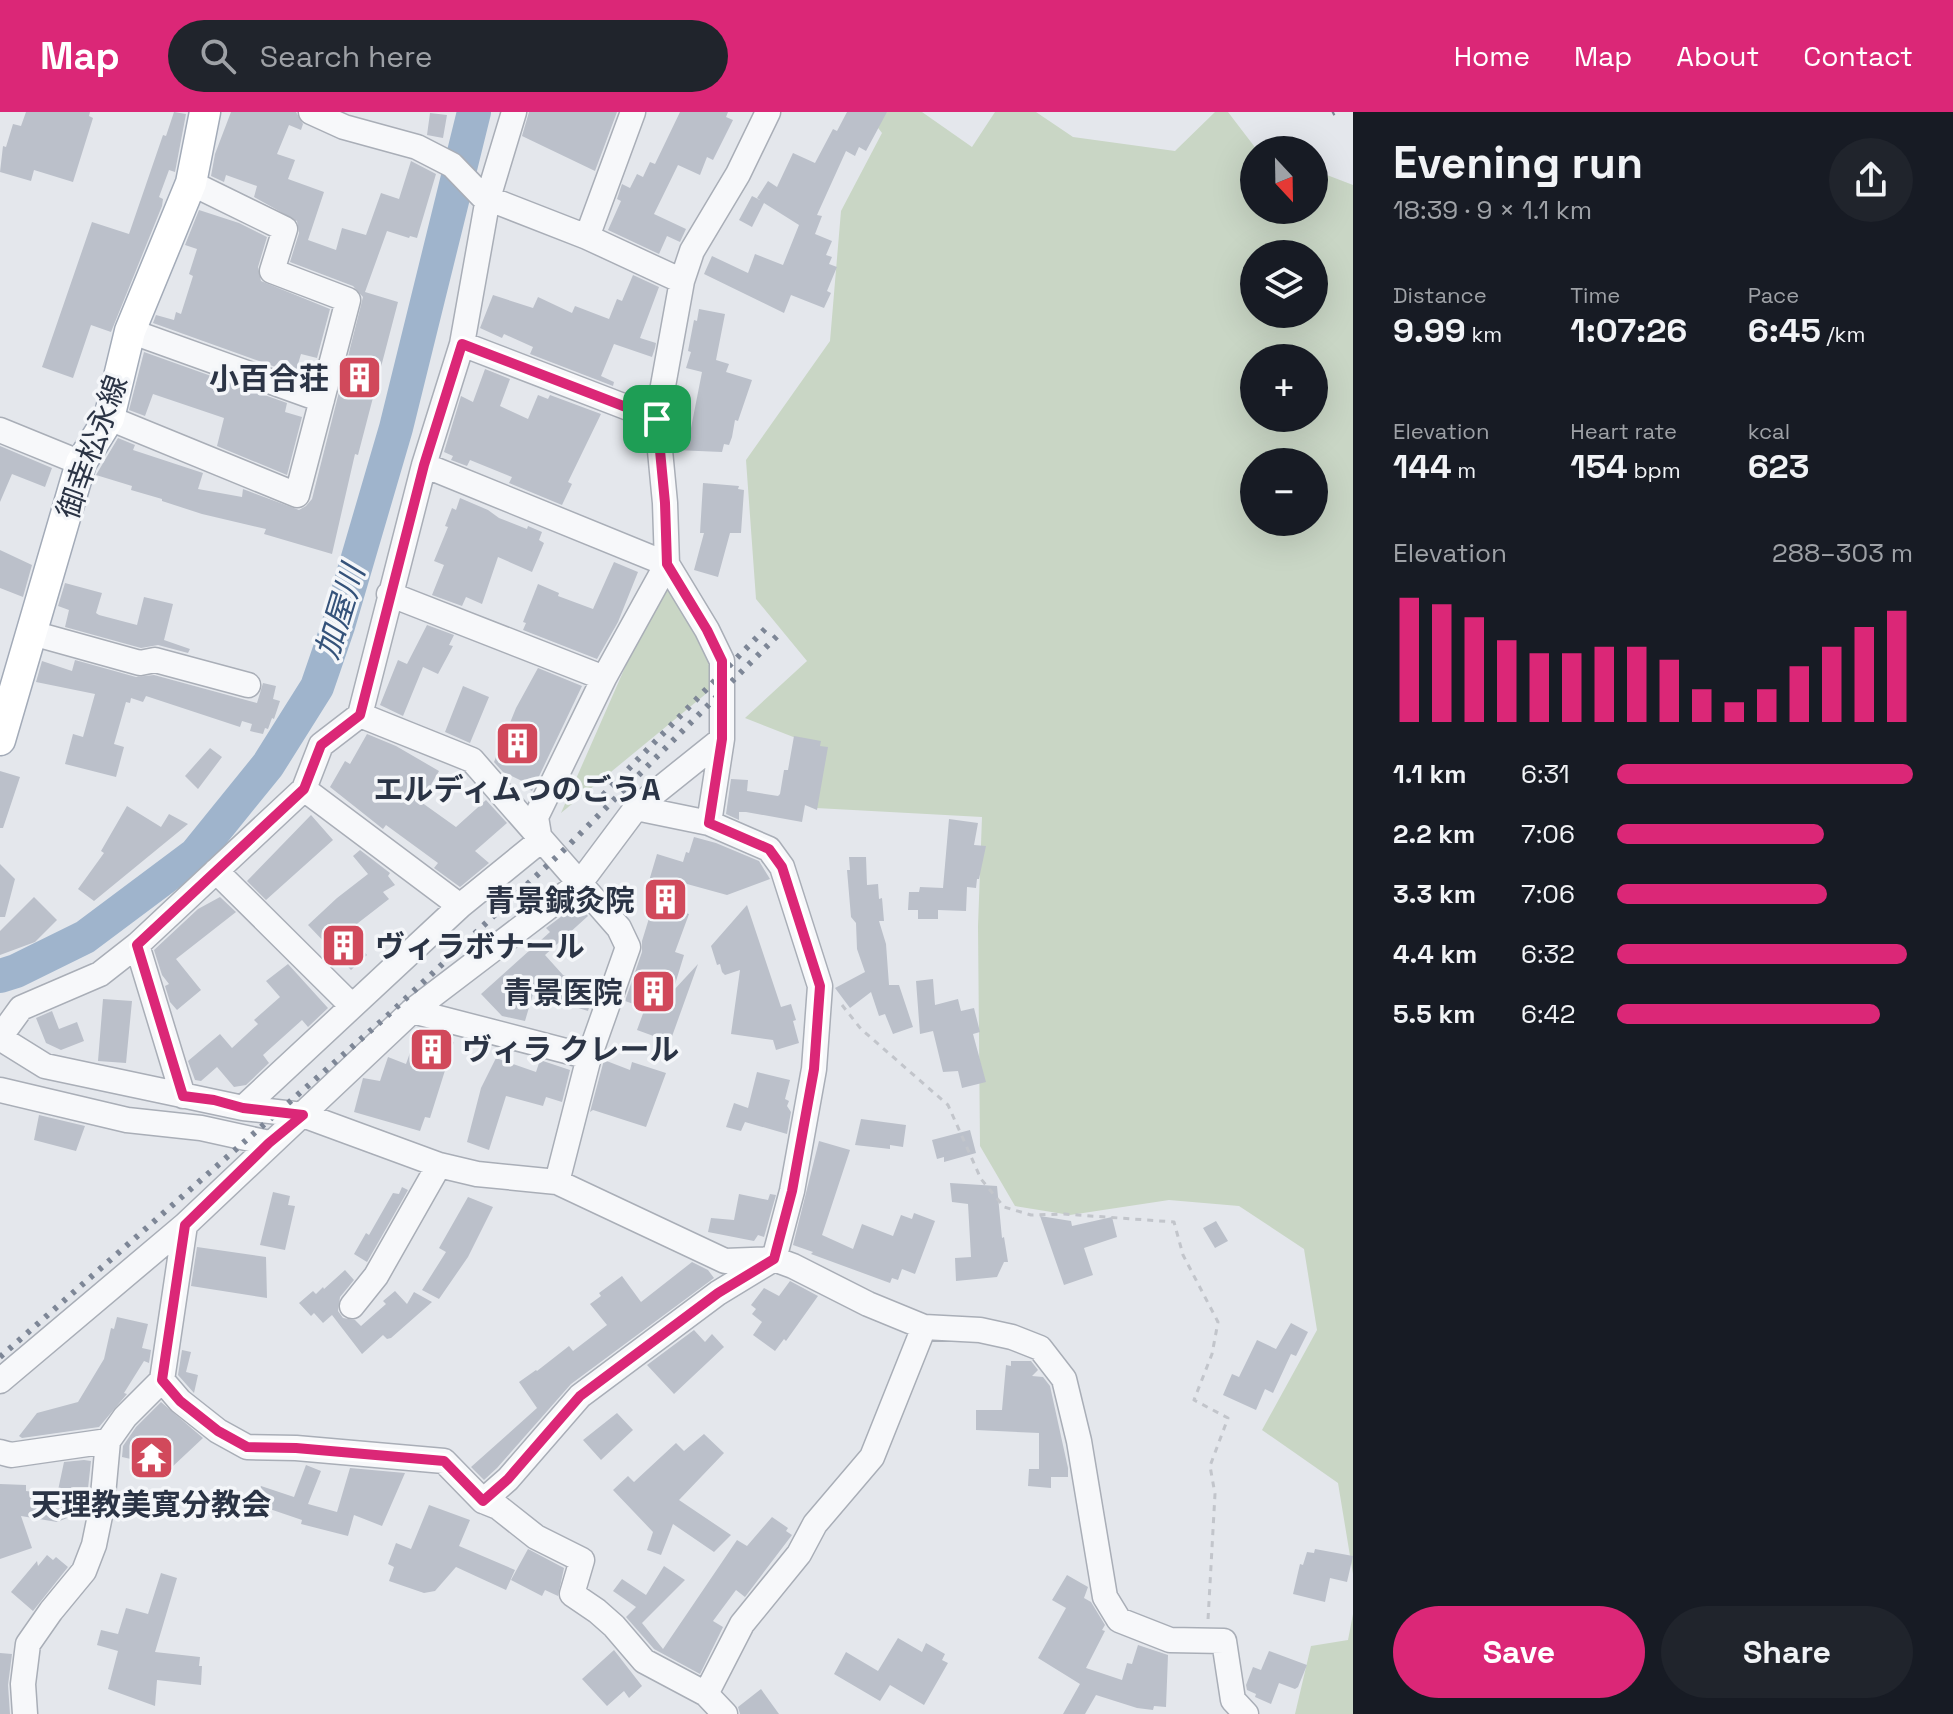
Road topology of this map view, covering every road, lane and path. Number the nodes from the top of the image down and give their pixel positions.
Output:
1 (205, 112) edge
2 (311, 112) edge
3 (514, 112) edge
4 (633, 112) edge
5 (768, 112) edge
6 (191, 183) junction
7 (485, 197) junction
8 (587, 237) junction
9 (682, 281) junction
10 (130, 331) junction
11 (462, 344) junction
12 (322, 400) junction
13 (109, 418) junction
14 (657, 419) junction
15 (0, 430) edge
16 (81, 463) junction
17 (424, 465) junction
18 (667, 564) junction
19 (389, 594) junction
20 (32, 633) junction
21 (604, 678) junction
22 (248, 685) dead end
23 (360, 715) junction
24 (1, 737) edge
25 (722, 739) junction
26 (304, 789) junction
27 (636, 808) junction
28 (709, 823) junction
29 (540, 841) junction
30 (216, 871) junction
31 (580, 883) junction
32 (460, 906) junction
33 (137, 945) junction
34 (841, 1004) dead end
35 (352, 1006) junction
36 (412, 1011) junction
37 (0, 1037) edge
38 (589, 1057) junction
39 (0, 1090) edge
40 (183, 1096) junction
41 (243, 1108) junction
42 (303, 1115) junction
43 (269, 1143) junction
44 (439, 1165) junction
45 (557, 1182) junction
46 (185, 1225) junction
47 (774, 1259) junction
48 (352, 1306) dead end
49 (924, 1327) junction
50 (162, 1380) junction
51 (0, 1381) edge
52 (108, 1441) junction
53 (0, 1452) edge
54 (483, 1501) junction
55 (1207, 1641) junction
56 (706, 1694) junction
57 (25, 1714) edge
58 (725, 1714) edge
59 (1246, 1714) edge

1 - 6 main road, 御幸松永線
2 - 7 street
3 - 7 street
4 - 8 street
5 - 9 street
6 - 10 main road, 御幸松永線
6 - 12 street
7 - 8 street
7 - 11 street
8 - 9 street
9 - 14 street
10 - 12 street
10 - 13 main road, 御幸松永線
11 - 14 street
11 - 17 street
12 - 13 street
13 - 16 main road, 御幸松永線
14 - 18 street
15 - 16 street
16 - 20 main road, 御幸松永線
17 - 18 street
17 - 19 street
18 - 21 street
18 - 25 street
19 - 21 street
19 - 23 street
20 - 22 street
20 - 24 main road, 御幸松永線
21 - 29 street
23 - 26 street
23 - 29 street
25 - 27 street
25 - 28 street
26 - 30 street
26 - 32 street
27 - 28 street
27 - 31 street
28 - 47 street
29 - 31 street
29 - 32 street
30 - 33 street
30 - 35 street
31 - 36 street
31 - 38 street
32 - 35 street
33 - 37 street
33 - 40 street
34 - 55 path
35 - 41 street
36 - 38 street
36 - 42 street
37 - 40 street
38 - 45 street
39 - 43 street
40 - 41 street
41 - 42 street
42 - 43 street
42 - 44 street
43 - 46 street
44 - 45 street
44 - 48 street
45 - 47 street
46 - 50 street
46 - 51 street
47 - 49 street
47 - 54 street
49 - 55 street
49 - 56 street
50 - 52 street
50 - 54 street
52 - 53 street
52 - 57 street
54 - 56 street
55 - 59 street
56 - 58 street

